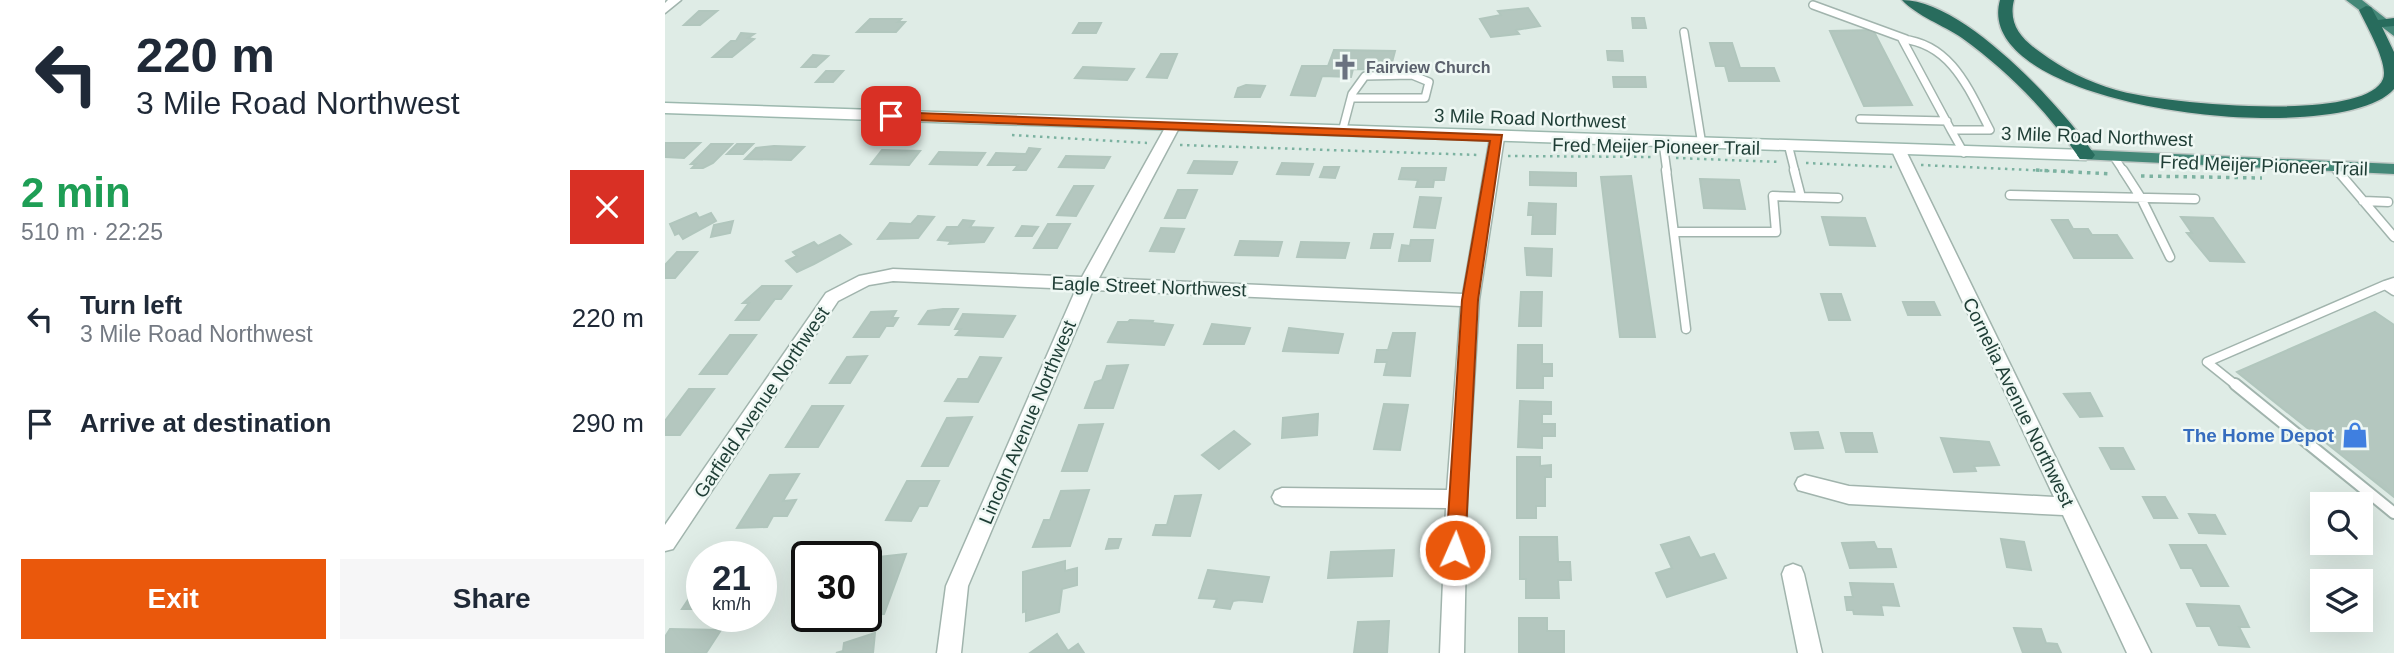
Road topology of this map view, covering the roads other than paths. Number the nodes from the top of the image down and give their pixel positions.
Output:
1 (675, 0) edge
2 (1909, 0) edge
3 (2007, 0) edge
4 (1813, 5) dead end
5 (2359, 5) edge
6 (665, 9) edge
7 (2390, 25) edge
8 (1684, 32) dead end
9 (1906, 38) junction
10 (1351, 98) junction
11 (665, 108) edge
12 (1860, 119) dead end
13 (1947, 121) junction
14 (1173, 126) junction
15 (1951, 130) junction
16 (1342, 132) junction
17 (1702, 145) junction
18 (1495, 147) junction
19 (1664, 150) junction
20 (1964, 153) junction
21 (1790, 155) junction
22 (2086, 155) junction
23 (2114, 157) junction
24 (1902, 159) junction
25 (2333, 166) junction
26 (2394, 169) edge
27 (2010, 195) dead end
28 (1801, 197) junction
29 (1839, 198) dead end
30 (2141, 198) junction
31 (2195, 199) dead end
32 (2363, 201) junction
33 (2388, 202) dead end
34 (1675, 232) junction
35 (2394, 237) edge
36 (2170, 257) dead end
37 (1086, 284) junction
38 (2391, 286) edge
39 (832, 297) joint
40 (1470, 300) junction
41 (1686, 329) dead end
42 (1805, 484) dead end
43 (1282, 497) dead end
44 (1457, 499) junction
45 (2070, 507) junction
46 (2394, 513) edge
47 (665, 542) edge
48 (1793, 574) dead end
49 (949, 653) edge
50 (1452, 653) edge
51 (1810, 653) edge
52 (2139, 653) edge

1 - 6 street
2 - 22 highway
3 - 5 highway
4 - 9 lane
5 - 7 highway
8 - 17 lane
9 - 13 lane
9 - 15 lane
10 - 10 lane
10 - 16 lane
11 - 14 main road, 3 Mile Road Northwest
12 - 13 lane
13 - 15 lane
14 - 16 main road, 3 Mile Road Northwest
14 - 37 street, Lincoln Avenue Northwest
15 - 20 lane
16 - 18 main road, 3 Mile Road Northwest
17 - 19 main road, 3 Mile Road Northwest
17 - 21 main road, 3 Mile Road Northwest
18 - 19 main road, 3 Mile Road Northwest
18 - 40 street
19 - 34 lane
20 - 22 main road, 3 Mile Road Northwest
20 - 24 main road, 3 Mile Road Northwest
21 - 24 main road, 3 Mile Road Northwest
21 - 28 lane
22 - 23 highway, 3 Mile Road Northwest
23 - 25 highway, 3 Mile Road Northwest
23 - 30 lane
24 - 45 street, Cornelia Avenue Northwest
25 - 26 highway, 3 Mile Road Northwest
25 - 32 lane
27 - 30 lane
28 - 29 lane
28 - 34 lane
30 - 31 lane
30 - 36 lane
32 - 33 lane
32 - 35 lane
34 - 41 lane
37 - 39 street, Eagle Street Northwest
37 - 40 street, Eagle Street Northwest
37 - 49 street, Lincoln Avenue Northwest
38 - 46 lane
39 - 47 street, Garfield Avenue Northwest
40 - 44 street
42 - 45 street
43 - 44 street
44 - 50 street
45 - 52 street, Cornelia Avenue Northwest
48 - 51 street

